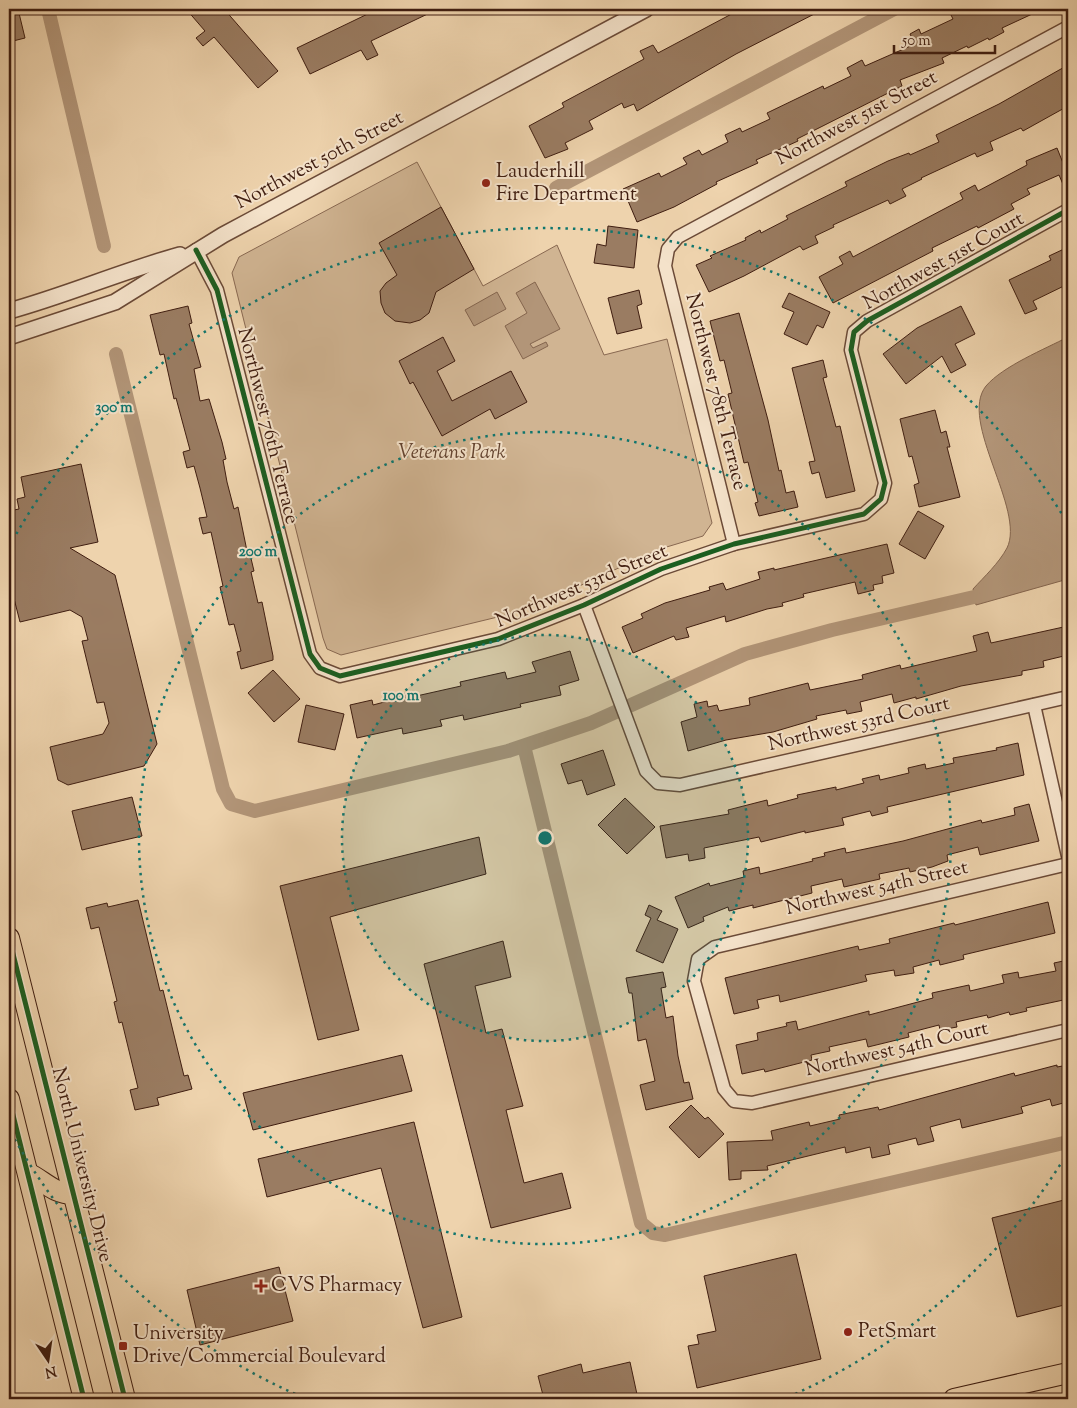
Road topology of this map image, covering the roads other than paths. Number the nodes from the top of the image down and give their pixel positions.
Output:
1 (646, 9) edge
2 (1068, 27) edge
3 (1068, 210) edge
4 (668, 249) joint
5 (196, 250) junction
6 (9, 311) edge
7 (9, 337) edge
8 (881, 499) joint
9 (734, 544) junction
10 (584, 605) junction
11 (320, 668) joint
12 (1068, 698) edge
13 (1034, 705) junction
14 (1068, 856) edge
15 (1068, 864) edge
16 (9, 938) edge
17 (1068, 1030) edge
18 (9, 1099) edge
19 (734, 1101) joint
20 (28, 1173) junction
21 (73, 1194) junction
22 (1068, 1373) edge
23 (84, 1399) edge
24 (125, 1399) edge
25 (954, 1399) edge

1 - 5 street, Northwest 50th Street
2 - 4 street, Northwest 51st Street
3 - 8 street, Northwest 51st Court
4 - 9 street, Northwest 78th Terrace
5 - 6 street
5 - 7 street, Northwest 50th Street
5 - 11 street, Northwest 76th Terrace
8 - 9 street, Northwest 53rd Street
9 - 10 street, Northwest 53rd Street
10 - 11 street, Northwest 53rd Street
10 - 13 street, Northwest 53rd Court
12 - 13 street, Northwest 53rd Court
13 - 14 street
15 - 19 street, Northwest 54th Street
16 - 21 main road, North University Drive
17 - 19 street, Northwest 54th Court
18 - 20 main road
20 - 21 main road
20 - 23 main road
21 - 24 main road, North University Drive
22 - 25 main road

